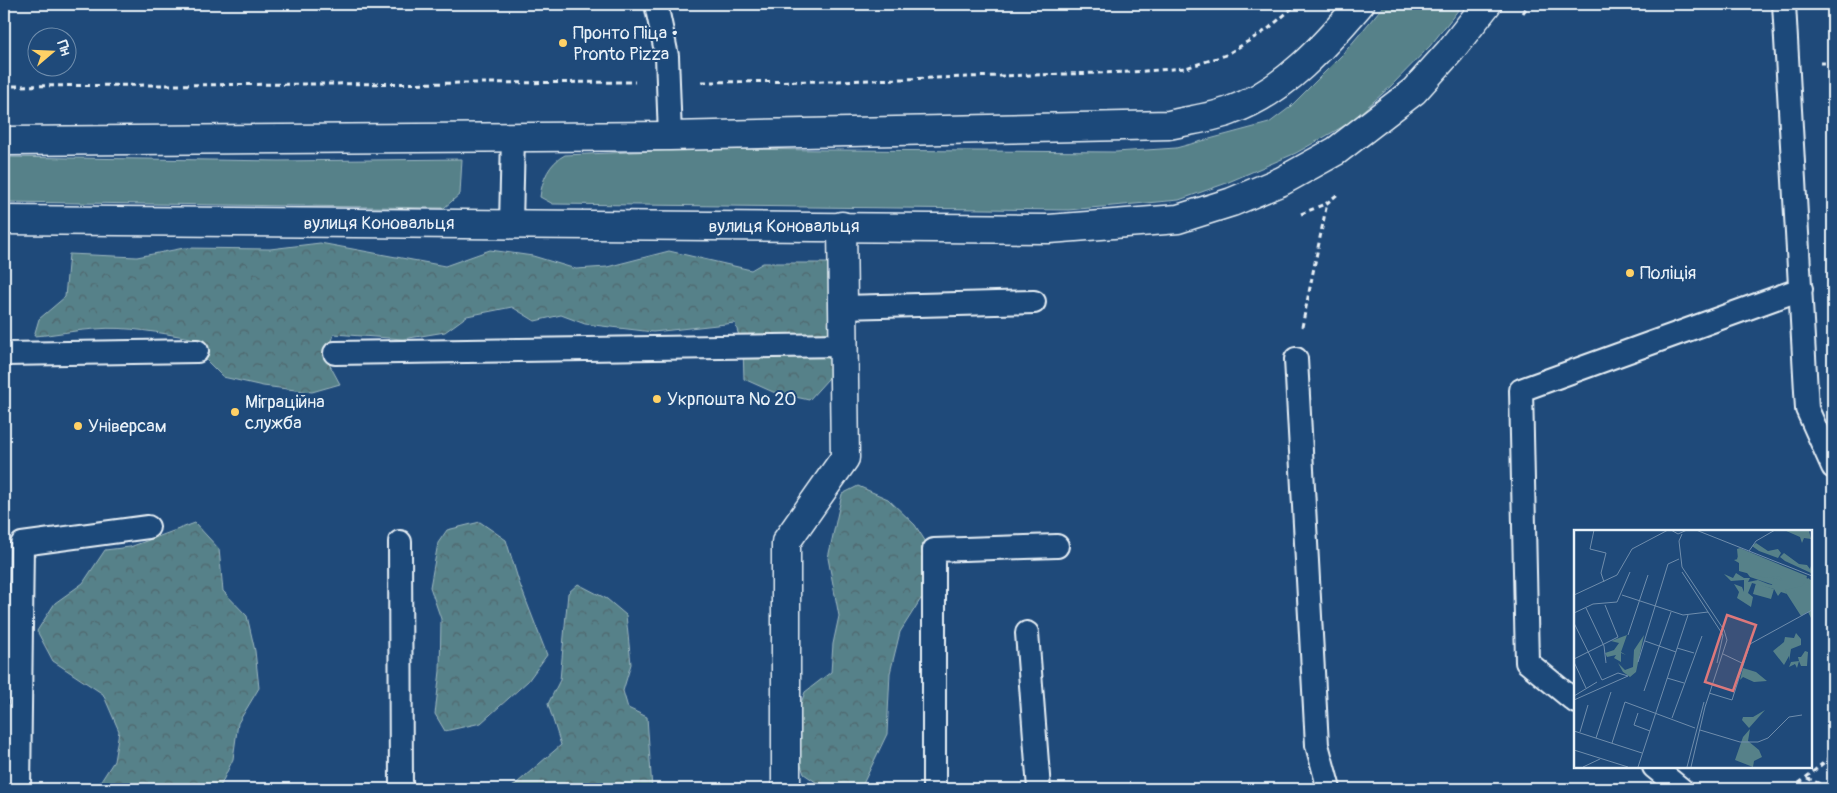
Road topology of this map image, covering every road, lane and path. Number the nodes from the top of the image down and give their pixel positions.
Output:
1 (656, 4) edge
2 (1360, 4) edge
3 (1487, 4) edge
4 (1784, 4) edge
5 (1822, 63) dead end
6 (1833, 63) edge
7 (513, 136) junction
8 (670, 136) junction
9 (4, 141) edge
10 (1336, 151) junction
11 (4, 220) edge
12 (511, 224) junction
13 (842, 226) junction
14 (1800, 288) junction
15 (1034, 302) dead end
16 (843, 307) junction
17 (843, 345) junction
18 (197, 351) dead end
19 (335, 353) dead end
20 (4, 354) edge
21 (1296, 359) joint
22 (1833, 467) edge
23 (148, 527) dead end
24 (400, 542) dead end
25 (1057, 546) dead end
26 (1027, 633) dead end
27 (1574, 700) edge
28 (1833, 755) edge
29 (1655, 768) edge
30 (1807, 778) junction
31 (19, 789) edge
32 (401, 789) edge
33 (786, 789) edge
34 (934, 789) edge
35 (1039, 789) edge
36 (1329, 789) edge
37 (1681, 789) edge
38 (1792, 789) edge
39 (1831, 789) edge

1 - 8 lane
2 - 8 main road
3 - 10 main road, вулиця Коновальця
4 - 14 lane
5 - 6 path
7 - 8 main road
7 - 9 main road
7 - 12 lane
10 - 13 main road, вулиця Коновальця
10 - 21 path
11 - 12 main road, вулиця Коновальця
12 - 13 main road, вулиця Коновальця
13 - 16 main road
14 - 22 lane
14 - 27 lane
15 - 16 lane
16 - 17 main road
17 - 19 lane
17 - 33 main road
18 - 20 lane
21 - 36 lane
23 - 31 lane
24 - 32 lane
25 - 34 lane
26 - 35 lane
28 - 30 path
29 - 37 lane
30 - 38 path
30 - 39 path

